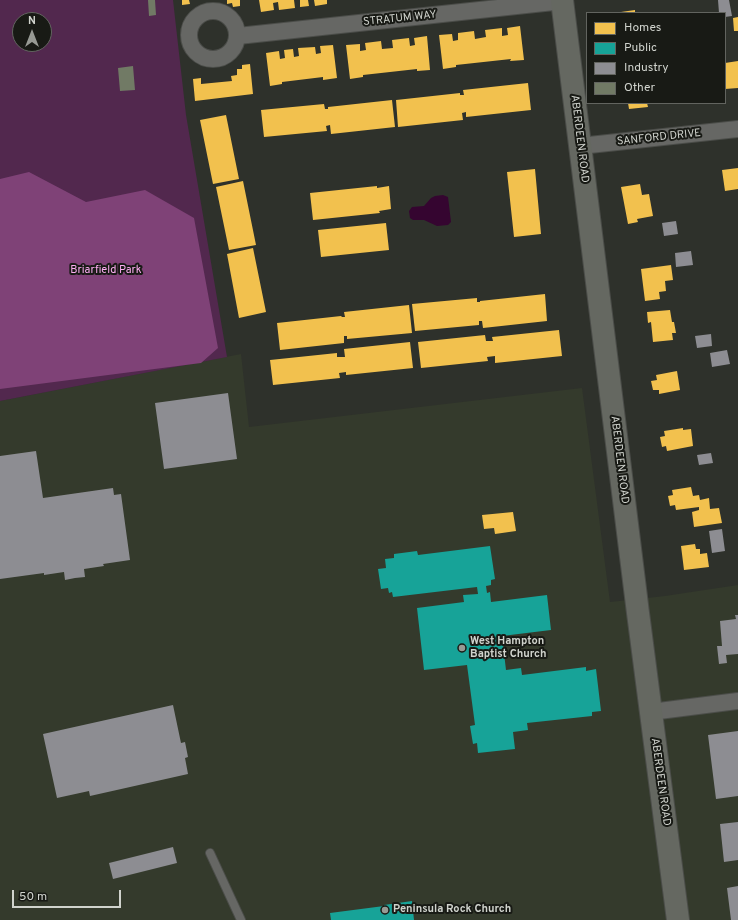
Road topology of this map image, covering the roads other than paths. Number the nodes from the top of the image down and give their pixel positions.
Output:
1 (562, 1) edge
2 (238, 36) dead end
3 (738, 129) edge
4 (580, 146) junction
5 (738, 701) edge
6 (651, 712) junction
7 (210, 853) dead end
8 (241, 920) edge
9 (678, 920) edge

1 - 2 street, STRATUM WAY
1 - 4 main road, ABERDEEN ROAD
3 - 4 street, SANFORD DRIVE
4 - 6 main road, ABERDEEN ROAD
5 - 6 street
6 - 9 main road, ABERDEEN ROAD
7 - 8 lane

